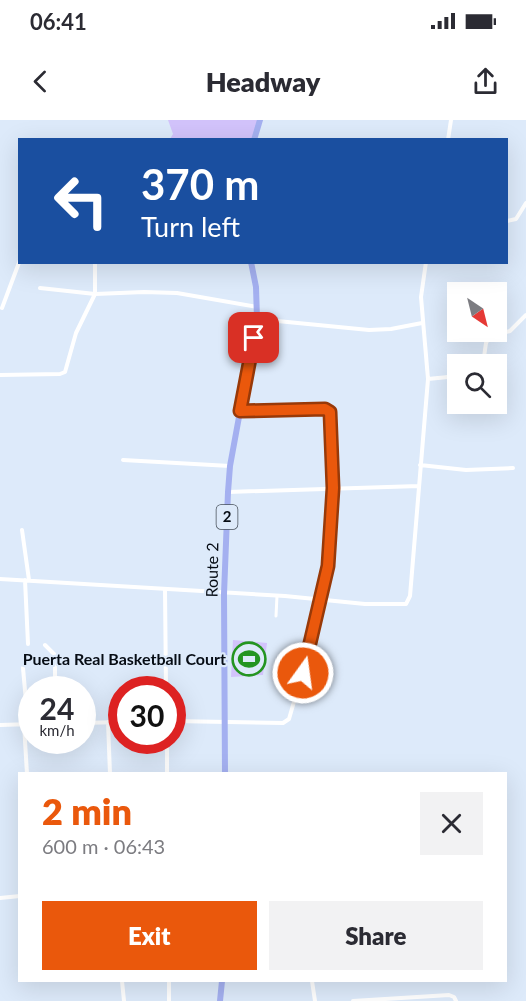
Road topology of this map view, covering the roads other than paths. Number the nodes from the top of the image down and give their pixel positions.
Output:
1 (260, 120) edge
2 (451, 120) edge
3 (255, 138) edge
4 (448, 138) edge
5 (526, 203) edge
6 (508, 221) edge
7 (18, 264) edge
8 (94, 264) edge
9 (251, 264) edge
10 (426, 264) edge
11 (40, 288) dead end
12 (94, 294) junction
13 (257, 307) junction
14 (2, 308) dead end
15 (526, 315) edge
16 (257, 319) junction
17 (422, 322) junction
18 (484, 354) edge
19 (0, 375) edge
20 (447, 377) edge
21 (428, 379) junction
22 (240, 411) junction
23 (123, 460) dead end
24 (420, 465) junction
25 (230, 466) junction
26 (513, 468) dead end
27 (419, 486) junction
28 (333, 488) junction
29 (228, 492) junction
30 (22, 530) dead end
31 (0, 579) edge
32 (27, 580) junction
33 (165, 589) junction
34 (224, 594) junction
35 (277, 596) junction
36 (321, 599) junction
37 (276, 616) dead end
38 (28, 644) dead end
39 (45, 645) dead end
40 (23, 668) dead end
41 (24, 676) edge
42 (54, 676) edge
43 (166, 676) edge
44 (225, 720) junction
45 (186, 721) edge
46 (96, 723) edge
47 (108, 723) edge
48 (18, 724) edge
49 (0, 725) edge
50 (27, 754) edge
51 (109, 754) edge
52 (166, 754) edge
53 (27, 772) edge
54 (110, 772) edge
55 (167, 772) edge
56 (225, 772) edge
57 (18, 896) edge
58 (0, 898) edge
59 (122, 982) edge
60 (169, 982) edge
61 (222, 982) edge
62 (312, 982) edge
63 (124, 1001) edge
64 (169, 1001) edge
65 (220, 1001) edge
66 (315, 1001) edge
67 (353, 1001) edge
68 (456, 1001) edge

1 - 3 highway
2 - 4 street
5 - 6 street
7 - 14 street
8 - 12 street
9 - 13 highway, Route 2 / 2
10 - 17 street
11 - 12 street
12 - 13 street
12 - 19 street
13 - 16 highway, Route 2 / 2
15 - 18 street
16 - 17 street
16 - 22 highway, Route 2 / 2
17 - 21 street
20 - 21 street
21 - 24 street
22 - 25 highway, Route 2 / 2
22 - 28 street
23 - 25 street
24 - 26 street
24 - 27 street
25 - 29 highway, Route 2 / 2
27 - 28 street
27 - 36 street
28 - 29 street
28 - 36 street
29 - 34 highway, Route 2 / 2
30 - 32 street
31 - 32 street
32 - 33 street
32 - 38 street
33 - 34 street
33 - 43 street
34 - 35 street
34 - 44 highway, Route 2 / 2
35 - 36 street
35 - 37 street
36 - 44 street
39 - 42 street
40 - 41 street
44 - 45 street
44 - 56 highway, Route 2 / 2
46 - 47 street
48 - 49 street
50 - 53 street
51 - 54 street
52 - 55 street
57 - 58 street
59 - 63 street
60 - 64 street
61 - 65 highway
62 - 66 street
67 - 68 street

